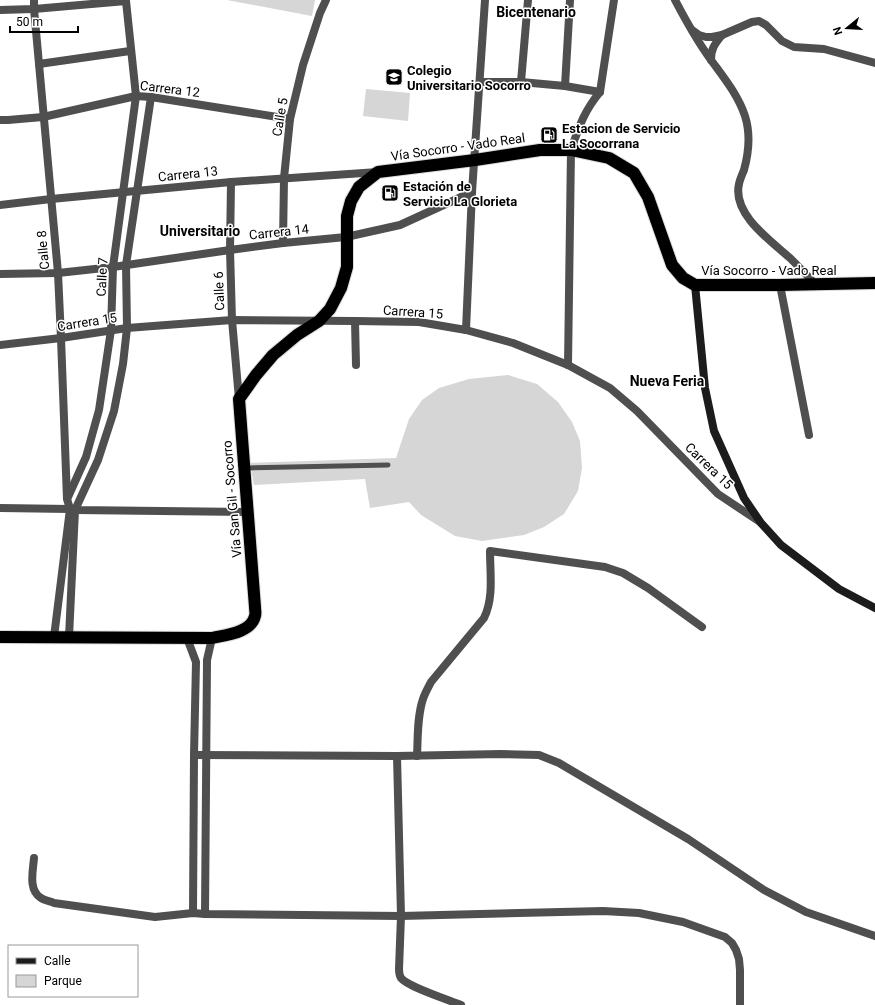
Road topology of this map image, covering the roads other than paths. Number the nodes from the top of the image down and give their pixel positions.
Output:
1 (34, 0) edge
2 (326, 0) edge
3 (485, 0) edge
4 (528, 0) edge
5 (570, 0) edge
6 (614, 0) edge
7 (675, 0) edge
8 (126, 1) edge
9 (0, 10) edge
10 (34, 10) junction
11 (691, 29) junction
12 (722, 35) junction
13 (130, 51) junction
14 (711, 60) junction
15 (875, 63) edge
16 (39, 64) junction
17 (480, 82) junction
18 (522, 82) junction
19 (565, 86) junction
20 (600, 92) junction
21 (136, 96) junction
22 (151, 97) junction
23 (43, 117) junction
24 (290, 119) junction
25 (0, 120) edge
26 (571, 150) junction
27 (475, 160) junction
28 (378, 172) junction
29 (284, 178) junction
30 (231, 182) junction
31 (137, 191) junction
32 (472, 192) junction
33 (123, 193) junction
34 (51, 199) junction
35 (0, 204) edge
36 (346, 238) junction
37 (283, 243) junction
38 (230, 250) junction
39 (126, 265) junction
40 (113, 267) junction
41 (58, 272) junction
42 (0, 274) edge
43 (875, 283) edge
44 (815, 284) junction
45 (695, 285) junction
46 (780, 285) junction
47 (232, 320) junction
48 (319, 321) junction
49 (355, 321) junction
50 (127, 328) junction
51 (111, 330) junction
52 (466, 330) junction
53 (61, 338) junction
54 (0, 345) edge
55 (356, 365) dead end
56 (568, 365) junction
57 (238, 399) junction
58 (99, 410) junction
59 (114, 411) junction
60 (809, 436) dead end
61 (388, 465) dead end
62 (244, 468) junction
63 (67, 499) junction
64 (0, 508) edge
65 (72, 510) junction
66 (248, 512) junction
67 (761, 523) junction
68 (875, 608) edge
69 (702, 627) dead end
70 (0, 637) edge
71 (54, 637) junction
72 (69, 638) junction
73 (186, 638) junction
74 (212, 638) junction
75 (194, 755) junction
76 (206, 755) junction
77 (397, 756) junction
78 (416, 756) junction
79 (34, 858) dead end
80 (193, 913) junction
81 (205, 914) junction
82 (401, 916) junction
83 (875, 936) edge
84 (461, 1005) edge
85 (740, 1005) edge

1 - 10 street, Calle 8
2 - 24 street, Calle 5
3 - 17 street
4 - 18 street
5 - 19 street
6 - 20 street
7 - 11 street
8 - 10 street
8 - 13 street, Calle 7
9 - 10 street
10 - 16 street, Calle 8
11 - 12 street
11 - 14 street
12 - 14 street
12 - 15 street
13 - 16 street
13 - 21 street, Calle 7
14 - 44 street
16 - 23 street, Calle 8
17 - 18 street
17 - 27 street
18 - 19 street
19 - 20 street
20 - 26 street
21 - 22 street, Carrera 12
21 - 23 street, Carrera 12
21 - 33 street, Calle 7
22 - 24 street, Carrera 12
22 - 31 street
23 - 25 street, Carrera 12
23 - 34 street, Calle 8
24 - 29 street, Calle 5
26 - 27 highway, Vía Socorro - Vado Real
26 - 45 highway, Vía Socorro - Vado Real
26 - 56 street
27 - 28 highway, Vía Socorro - Vado Real
27 - 32 street
28 - 29 street, Carrera 13
28 - 36 highway
29 - 30 street, Carrera 13
29 - 37 street, Calle 5
30 - 31 street, Carrera 13
30 - 38 street, Calle 6
31 - 33 street, Carrera 13
31 - 39 street
32 - 36 street, Carrera 14
32 - 52 street
33 - 34 street, Carrera 13
33 - 40 street, Calle 7
34 - 35 street, Carrera 13
34 - 41 street, Calle 8
36 - 37 street, Carrera 14
36 - 48 highway
37 - 38 street, Carrera 14
38 - 39 street, Carrera 14
38 - 47 street, Calle 6
39 - 40 street, Carrera 14
39 - 50 street
40 - 41 street, Carrera 14
40 - 51 street, Calle 7
41 - 42 street, Carrera 14
41 - 53 street, Calle 8
43 - 44 highway, Vía Socorro - Vado Real
44 - 46 highway, Vía Socorro - Vado Real
45 - 46 highway, Vía Socorro - Vado Real
45 - 67 street
46 - 60 street
47 - 48 street, Carrera 15
47 - 50 street, Carrera 15
47 - 57 street, Calle 6
48 - 49 street, Carrera 15
48 - 57 highway
49 - 52 street, Carrera 15
49 - 55 street
50 - 51 street, Carrera 15
50 - 59 street
51 - 53 street, Carrera 15
51 - 58 street, Calle 7
52 - 56 street, Carrera 15
53 - 54 street, Carrera 15
53 - 63 street, Calle 8
56 - 67 street, Carrera 15
57 - 62 highway, Vía San Gil - Socorro
58 - 59 street
58 - 63 street, Calle 7
59 - 65 street
61 - 62 lane
62 - 66 highway, Vía San Gil - Socorro
63 - 65 street, Calle 8
64 - 65 street
65 - 66 street
65 - 71 street
65 - 72 street
66 - 74 highway, Vía San Gil - Socorro
67 - 68 street
69 - 78 street
70 - 71 highway, Vía San Gil - Socorro
71 - 72 highway, Vía San Gil - Socorro
72 - 73 highway, Vía San Gil - Socorro
73 - 74 highway, Vía San Gil - Socorro
73 - 75 street
74 - 76 street
75 - 76 street
75 - 80 street
76 - 77 street
76 - 81 street
77 - 78 street
77 - 82 street
78 - 83 street
79 - 80 street
80 - 81 street
81 - 82 street
82 - 84 street
82 - 85 street

